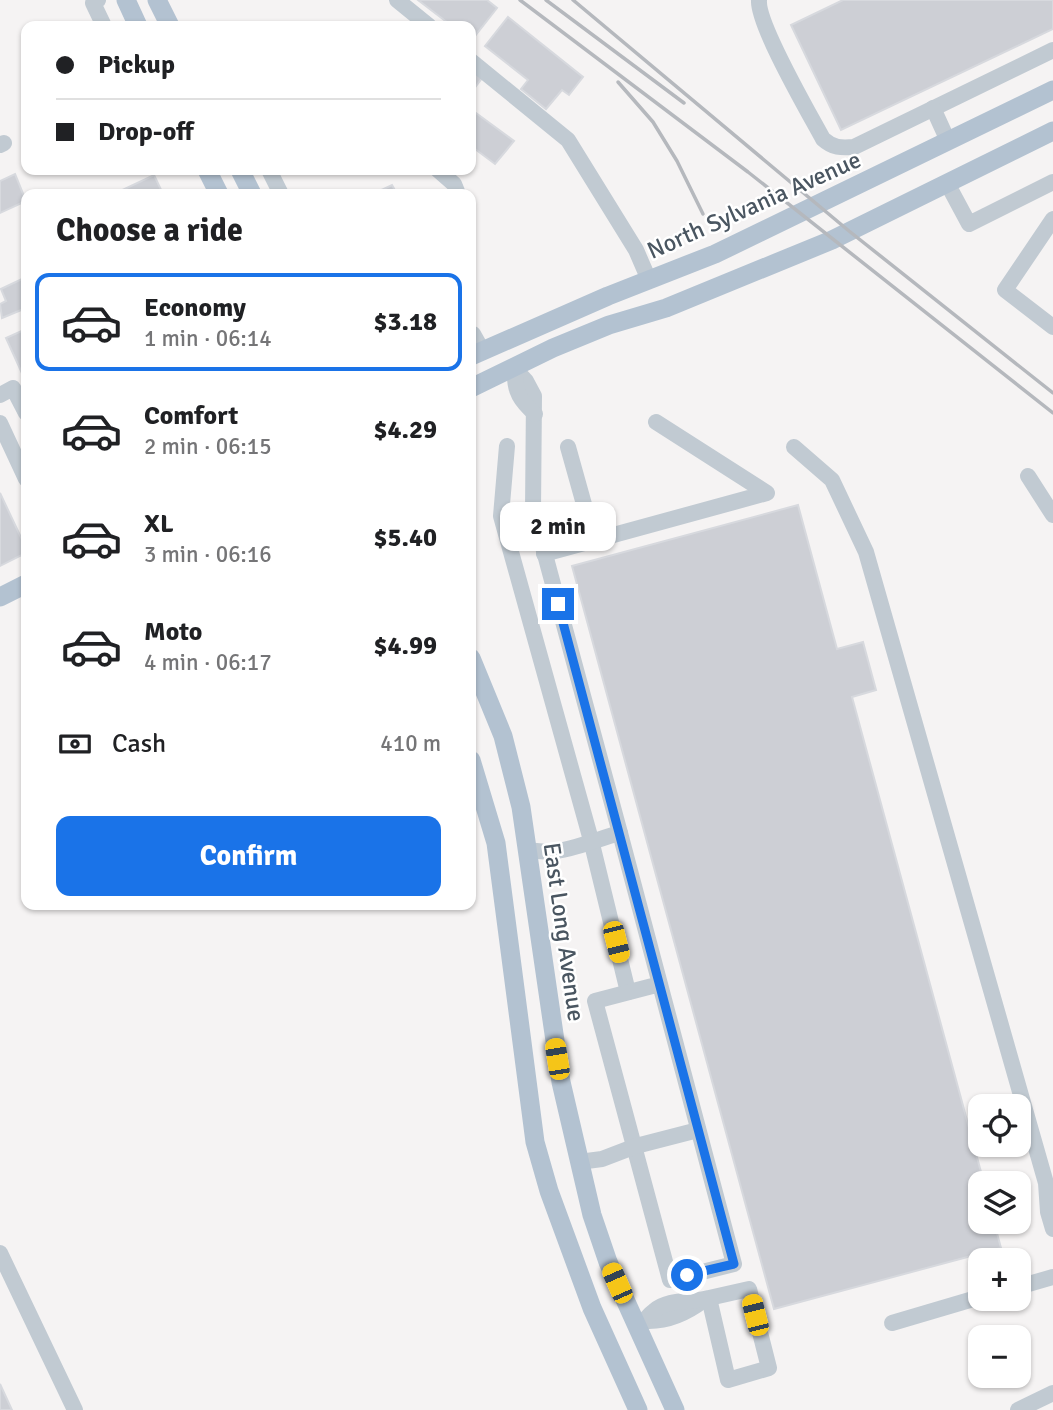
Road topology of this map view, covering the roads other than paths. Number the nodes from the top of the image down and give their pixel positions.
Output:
1 (98, 0) edge
2 (126, 0) edge
3 (157, 0) edge
4 (397, 0) edge
5 (759, 0) edge
6 (102, 21) edge
7 (136, 21) edge
8 (168, 21) edge
9 (423, 21) edge
10 (1053, 50) edge
11 (476, 65) edge
12 (1053, 90) edge
13 (933, 108) junction
14 (1053, 131) edge
15 (948, 141) junction
16 (444, 175) edge
17 (1053, 182) edge
18 (947, 183) junction
19 (456, 189) edge
20 (1053, 219) edge
21 (649, 280) junction
22 (666, 308) junction
23 (1053, 327) edge
24 (476, 346) edge
25 (514, 370) junction
26 (476, 386) edge
27 (0, 396) edge
28 (21, 403) edge
29 (656, 422) dead end
30 (0, 423) edge
31 (507, 446) dead end
32 (568, 447) dead end
33 (794, 447) dead end
34 (21, 468) edge
35 (1028, 476) dead end
36 (533, 510) junction
37 (1053, 515) edge
38 (503, 522) junction
39 (594, 540) junction
40 (544, 554) junction
41 (21, 586) edge
42 (0, 597) edge
43 (476, 670) edge
44 (476, 775) edge
45 (621, 833) junction
46 (590, 841) junction
47 (533, 850) junction
48 (497, 853) junction
49 (660, 984) junction
50 (628, 992) junction
51 (698, 1130) junction
52 (634, 1146) junction
53 (584, 1161) junction
54 (1050, 1189) edge
55 (1053, 1229) edge
56 (0, 1253) edge
57 (1053, 1277) edge
58 (1031, 1283) edge
59 (706, 1299) junction
60 (968, 1301) edge
61 (641, 1323) junction
62 (892, 1323) dead end
63 (606, 1340) junction
64 (1053, 1393) edge
65 (75, 1410) edge
66 (638, 1410) edge
67 (675, 1410) edge
68 (1018, 1410) edge

1 - 6 street
2 - 7 main road
3 - 8 main road
4 - 9 street
5 - 13 street
10 - 13 street
11 - 21 street
12 - 15 main road, North Sylvania Avenue
13 - 15 street
14 - 18 main road
15 - 21 main road, North Sylvania Avenue
16 - 19 street
17 - 18 street
18 - 22 main road
20 - 23 street
21 - 22 main road
21 - 24 main road, North Sylvania Avenue
22 - 25 main road
25 - 26 main road
25 - 36 street
27 - 28 street
29 - 39 street
30 - 34 street
31 - 38 street
32 - 39 street
33 - 54 street
35 - 37 street
36 - 38 street
36 - 40 street
38 - 46 street
39 - 40 street
40 - 45 street
41 - 42 main road
43 - 47 main road, East Long Avenue
44 - 48 main road
45 - 46 street
45 - 49 street
46 - 47 street
46 - 50 street
47 - 48 main road
47 - 53 main road, East Long Avenue
48 - 63 main road
49 - 50 street
49 - 51 street
50 - 52 street
51 - 52 street
51 - 52 street
52 - 53 street
53 - 61 main road, East Long Avenue
54 - 55 street
56 - 65 street
57 - 58 street
59 - 59 street
59 - 61 street
60 - 62 street
61 - 63 main road
61 - 67 main road, East Long Avenue
63 - 66 main road
64 - 68 street

